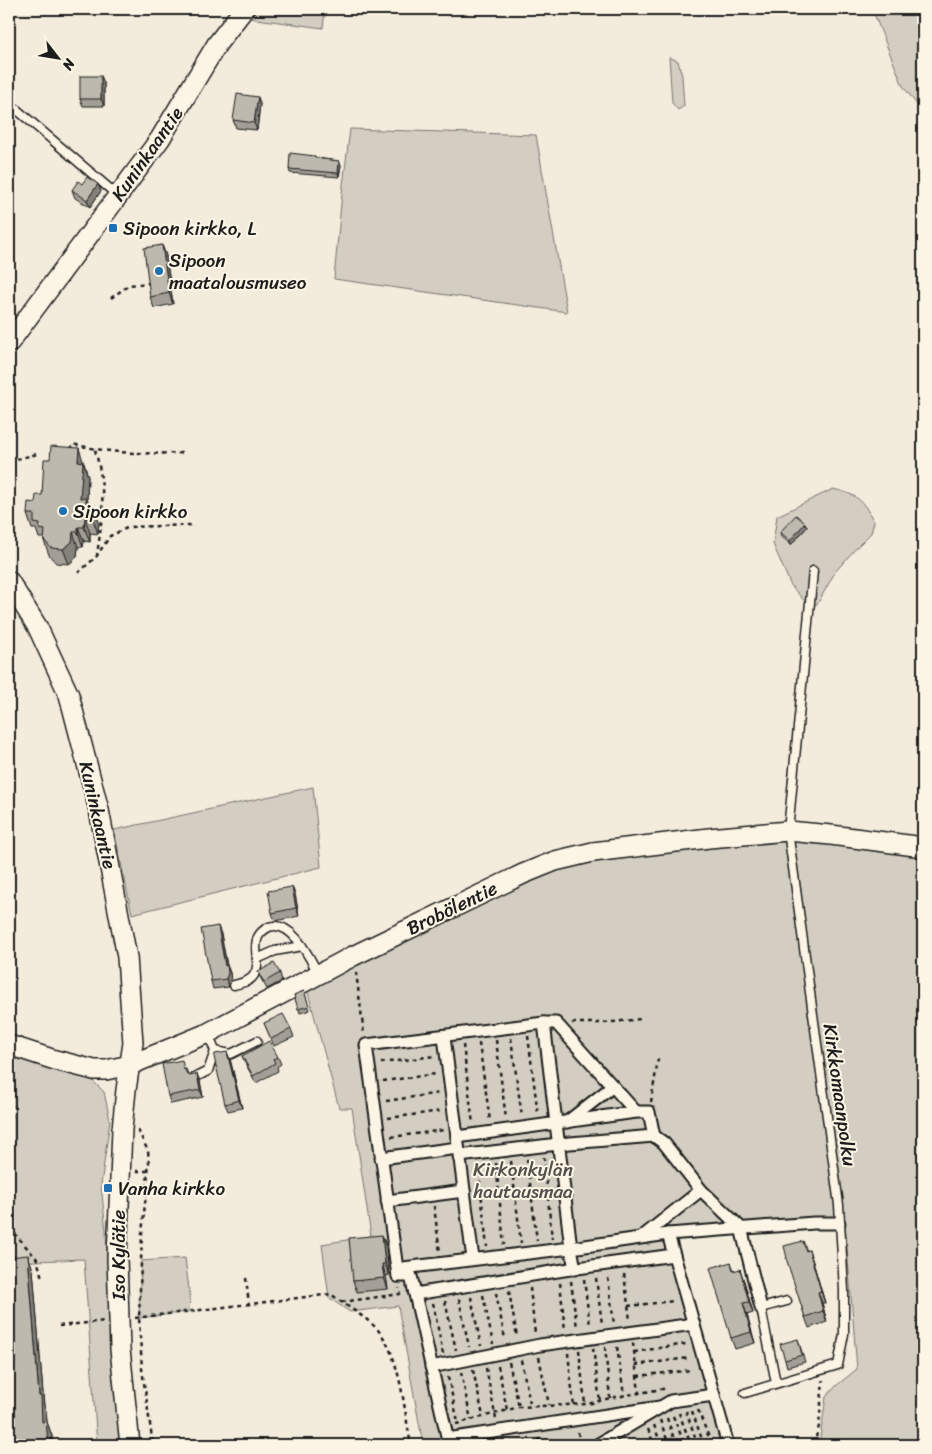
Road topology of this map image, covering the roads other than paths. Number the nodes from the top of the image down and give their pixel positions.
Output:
1 (244, 9) edge
2 (9, 103) edge
3 (119, 197) junction
4 (9, 343) edge
5 (813, 571) dead end
6 (9, 581) edge
7 (788, 831) junction
8 (923, 847) edge
9 (302, 946) junction
10 (257, 959) junction
11 (319, 975) junction
12 (234, 985) dead end
13 (550, 1023) junction
14 (208, 1033) junction
15 (444, 1037) junction
16 (257, 1041) dead end
17 (9, 1045) edge
18 (215, 1051) junction
19 (130, 1065) junction
20 (194, 1078) edge
21 (613, 1086) junction
22 (636, 1112) junction
23 (561, 1123) junction
24 (654, 1136) junction
25 (458, 1142) junction
26 (558, 1144) junction
27 (381, 1158) junction
28 (701, 1190) junction
29 (464, 1191) junction
30 (387, 1201) junction
31 (839, 1224) junction
32 (741, 1228) junction
33 (668, 1234) junction
34 (642, 1238) junction
35 (571, 1248) junction
36 (674, 1255) junction
37 (472, 1260) junction
38 (575, 1269) junction
39 (398, 1276) junction
40 (414, 1294) junction
41 (787, 1301) dead end
42 (761, 1308) junction
43 (694, 1324) junction
44 (431, 1367) junction
45 (776, 1383) junction
46 (745, 1393) dead end
47 (714, 1395) junction
48 (663, 1412) junction
49 (448, 1442) edge
50 (600, 1444) edge
51 (130, 1445) edge
52 (728, 1445) edge

1 - 3 street, Kuninkaantie
2 - 3 lane
3 - 4 street, Kuninkaantie
5 - 7 lane, Kirkkomaanpolku
6 - 19 street, Kuninkaantie
7 - 8 street, Brobölentie
7 - 11 street, Brobölentie
7 - 31 lane, Kirkkomaanpolku
9 - 10 lane
9 - 10 lane
9 - 11 lane
10 - 12 lane
11 - 14 street, Brobölentie
13 - 15 street
13 - 21 street
13 - 23 street
14 - 18 lane
14 - 19 street, Brobölentie
15 - 25 street
15 - 27 street
16 - 18 lane
17 - 19 street, Brobölentie
18 - 20 lane
19 - 51 street, Iso Kylätie
21 - 22 street
21 - 23 street
22 - 23 street
22 - 24 street
23 - 25 street
23 - 26 street
24 - 26 street
24 - 28 street
25 - 26 street
25 - 27 street
25 - 29 street
26 - 35 street
27 - 30 street
28 - 32 street
28 - 34 street
29 - 30 street
29 - 37 street
30 - 39 street
31 - 32 street
31 - 45 lane, Kirkkomaanpolku
32 - 33 street
32 - 42 street
33 - 34 street
33 - 36 street
34 - 35 street
35 - 37 street
35 - 38 street
36 - 38 street
36 - 43 street
37 - 39 street
38 - 40 street
39 - 40 street
40 - 44 street
41 - 42 lane
42 - 45 lane
43 - 44 street
43 - 47 street
44 - 49 street
45 - 46 lane
47 - 48 street
47 - 52 street
48 - 49 street
48 - 50 street

